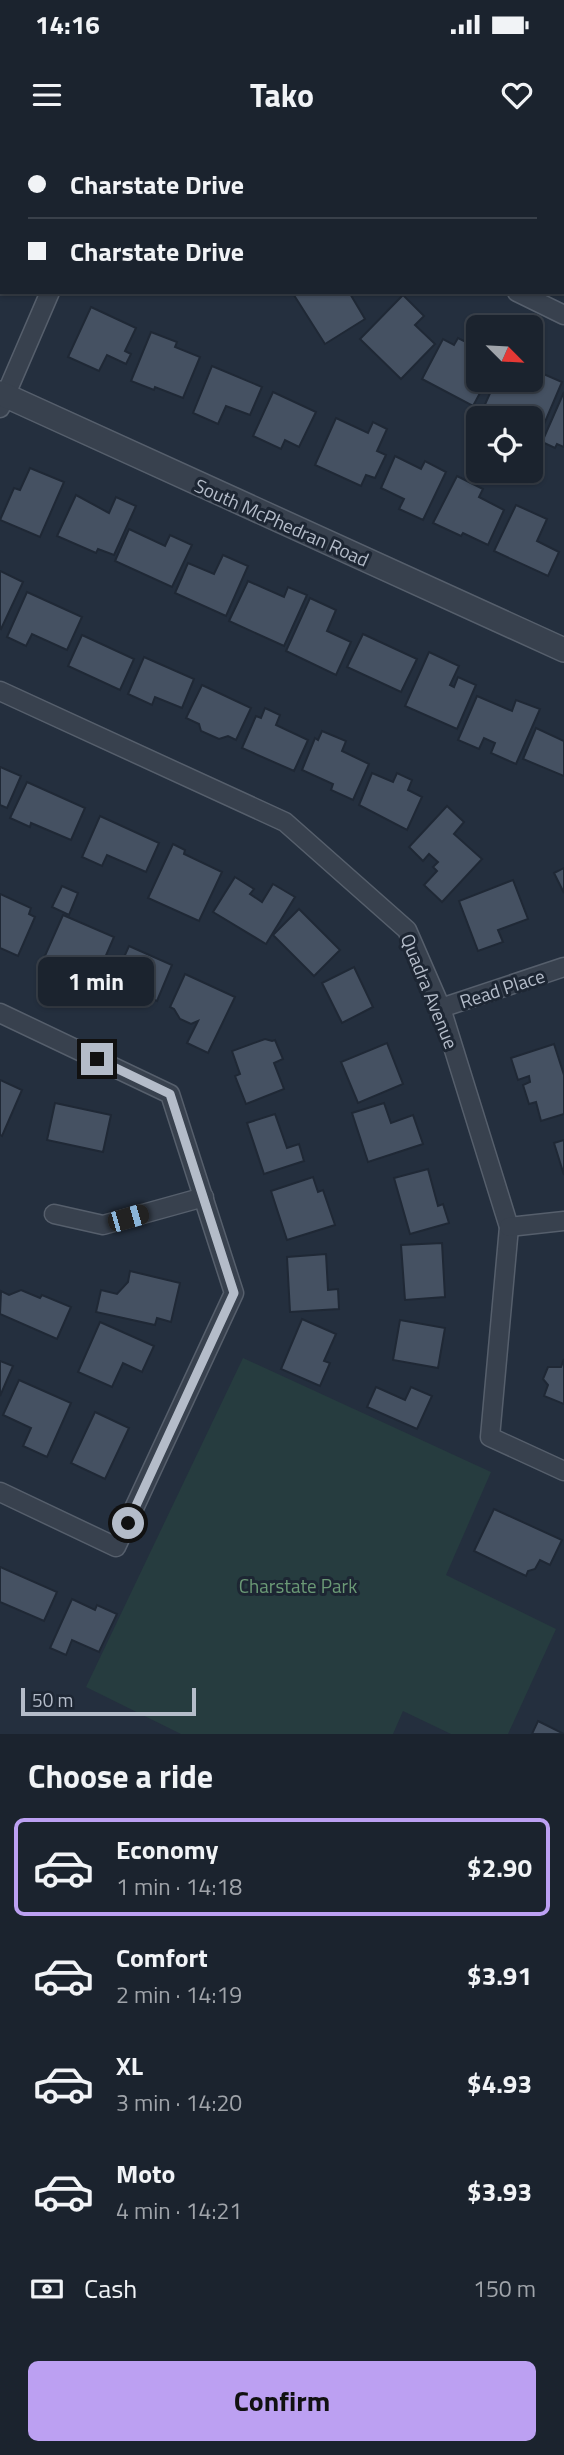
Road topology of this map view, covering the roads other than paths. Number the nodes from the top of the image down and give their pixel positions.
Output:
1 (49, 294) edge
2 (521, 294) edge
3 (564, 315) edge
4 (2, 399) edge
5 (564, 650) edge
6 (0, 691) edge
7 (564, 967) edge
8 (441, 1008) junction
9 (0, 1013) edge
10 (204, 1197) junction
11 (54, 1214) dead end
12 (564, 1221) edge
13 (509, 1227) junction
14 (564, 1471) edge
15 (0, 1492) edge

1 - 4 street
2 - 3 street
4 - 5 street, South McPhedran Road
6 - 8 street, Quadra Avenue
7 - 8 street, Read Place
8 - 13 street, Quadra Avenue
9 - 10 street
10 - 11 street
10 - 15 street
12 - 13 street
13 - 14 street, Quadra Avenue

